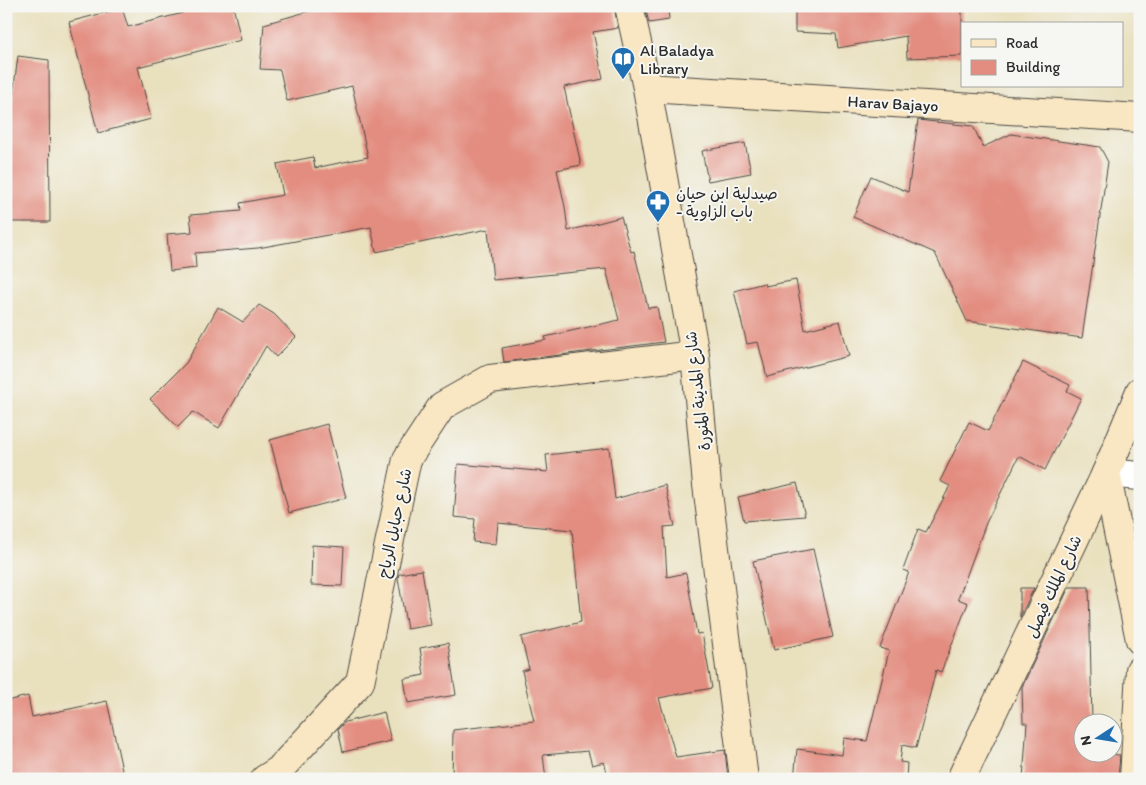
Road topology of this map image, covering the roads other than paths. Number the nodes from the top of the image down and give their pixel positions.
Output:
1 (629, 6) edge
2 (647, 88) junction
3 (1140, 118) edge
4 (695, 355) junction
5 (1140, 390) edge
6 (1106, 473) junction
7 (1140, 476) edge
8 (1140, 640) edge
9 (1140, 670) edge
10 (1138, 726) edge
11 (265, 779) edge
12 (744, 779) edge
13 (961, 779) edge
14 (1134, 779) edge

1 - 2 street, شارع المدينة المنورة
2 - 3 street, Harav Bajayo
2 - 4 street, شارع المدينة المنورة
4 - 11 street, شارع حبايل الرياح
4 - 12 street, شارع المدينة المنورة
5 - 6 street, شارع الملك فيصل
6 - 7 street
6 - 8 street
6 - 13 street, شارع الملك فيصل
9 - 10 street
10 - 14 street

